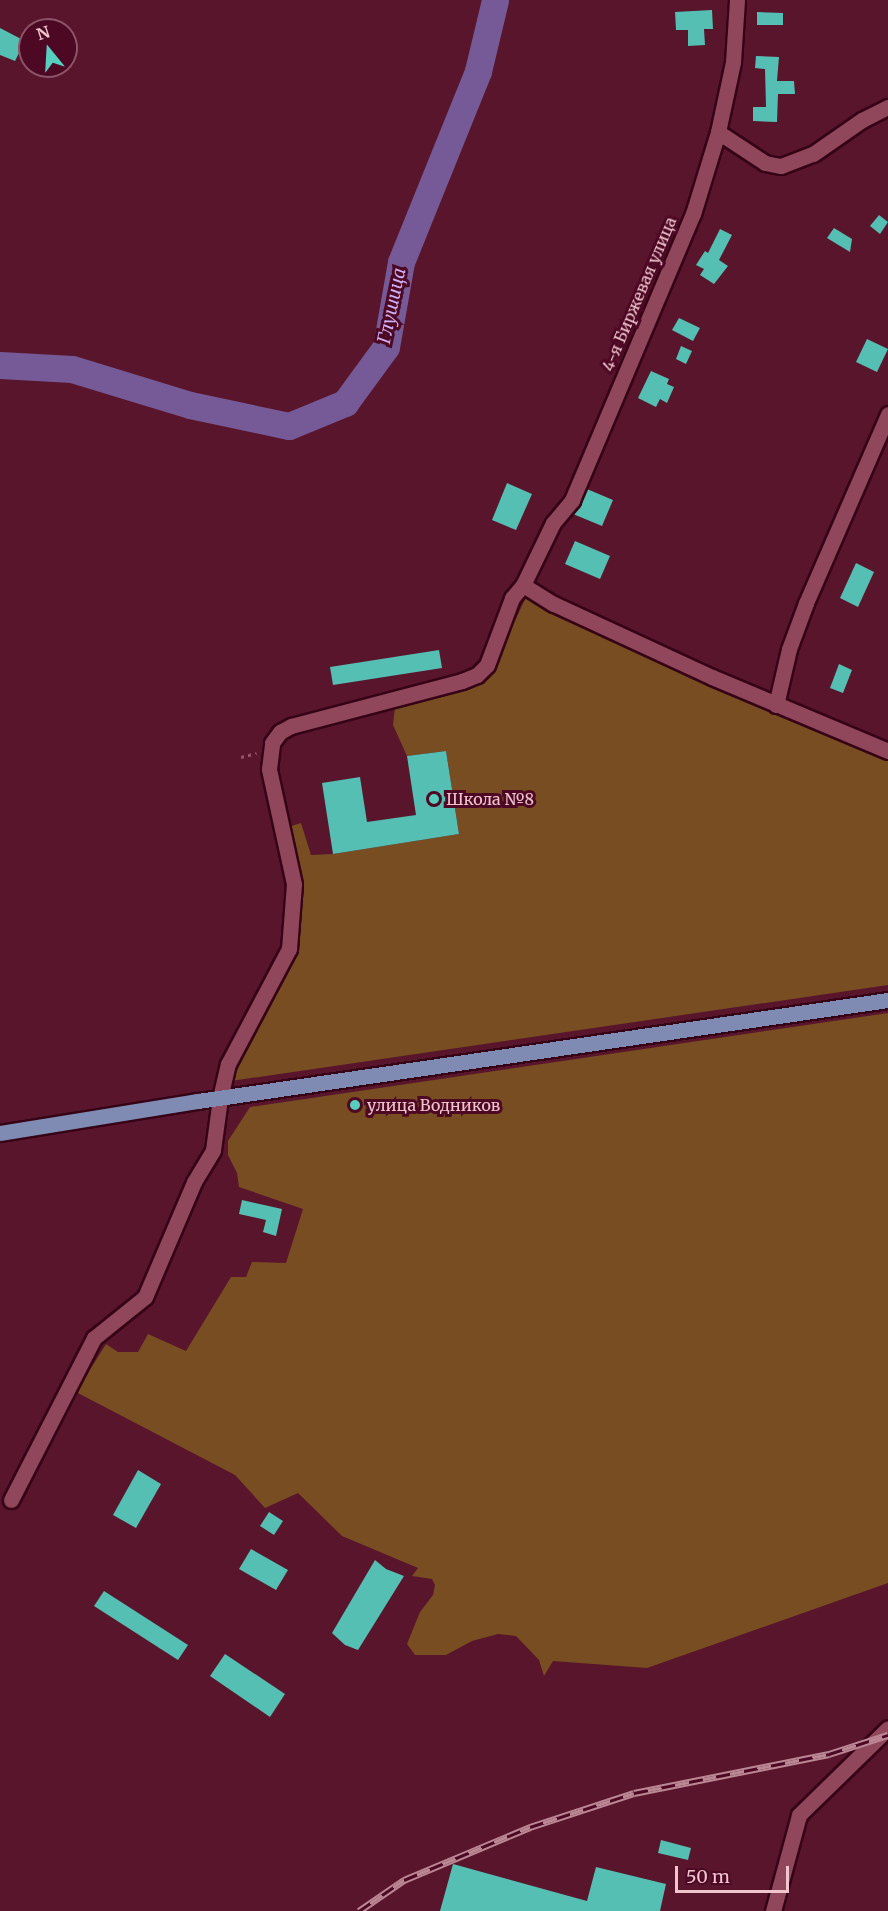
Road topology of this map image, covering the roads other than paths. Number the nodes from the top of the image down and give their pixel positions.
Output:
1 (737, 0) edge
2 (888, 107) edge
3 (718, 132) junction
4 (888, 414) edge
5 (523, 585) junction
6 (777, 705) junction
7 (888, 751) edge
8 (888, 1000) edge
9 (220, 1098) junction
10 (0, 1133) edge
11 (11, 1500) dead end
12 (888, 1728) edge
13 (773, 1911) edge

1 - 3 street, 4-я Биржевая улица
2 - 3 street
3 - 5 street, 4-я Биржевая улица
4 - 6 street
5 - 6 street
5 - 9 street, 4-я Биржевая улица
6 - 7 street
8 - 9 main road
9 - 10 main road
9 - 11 street, 4-я Биржевая улица
12 - 13 street

